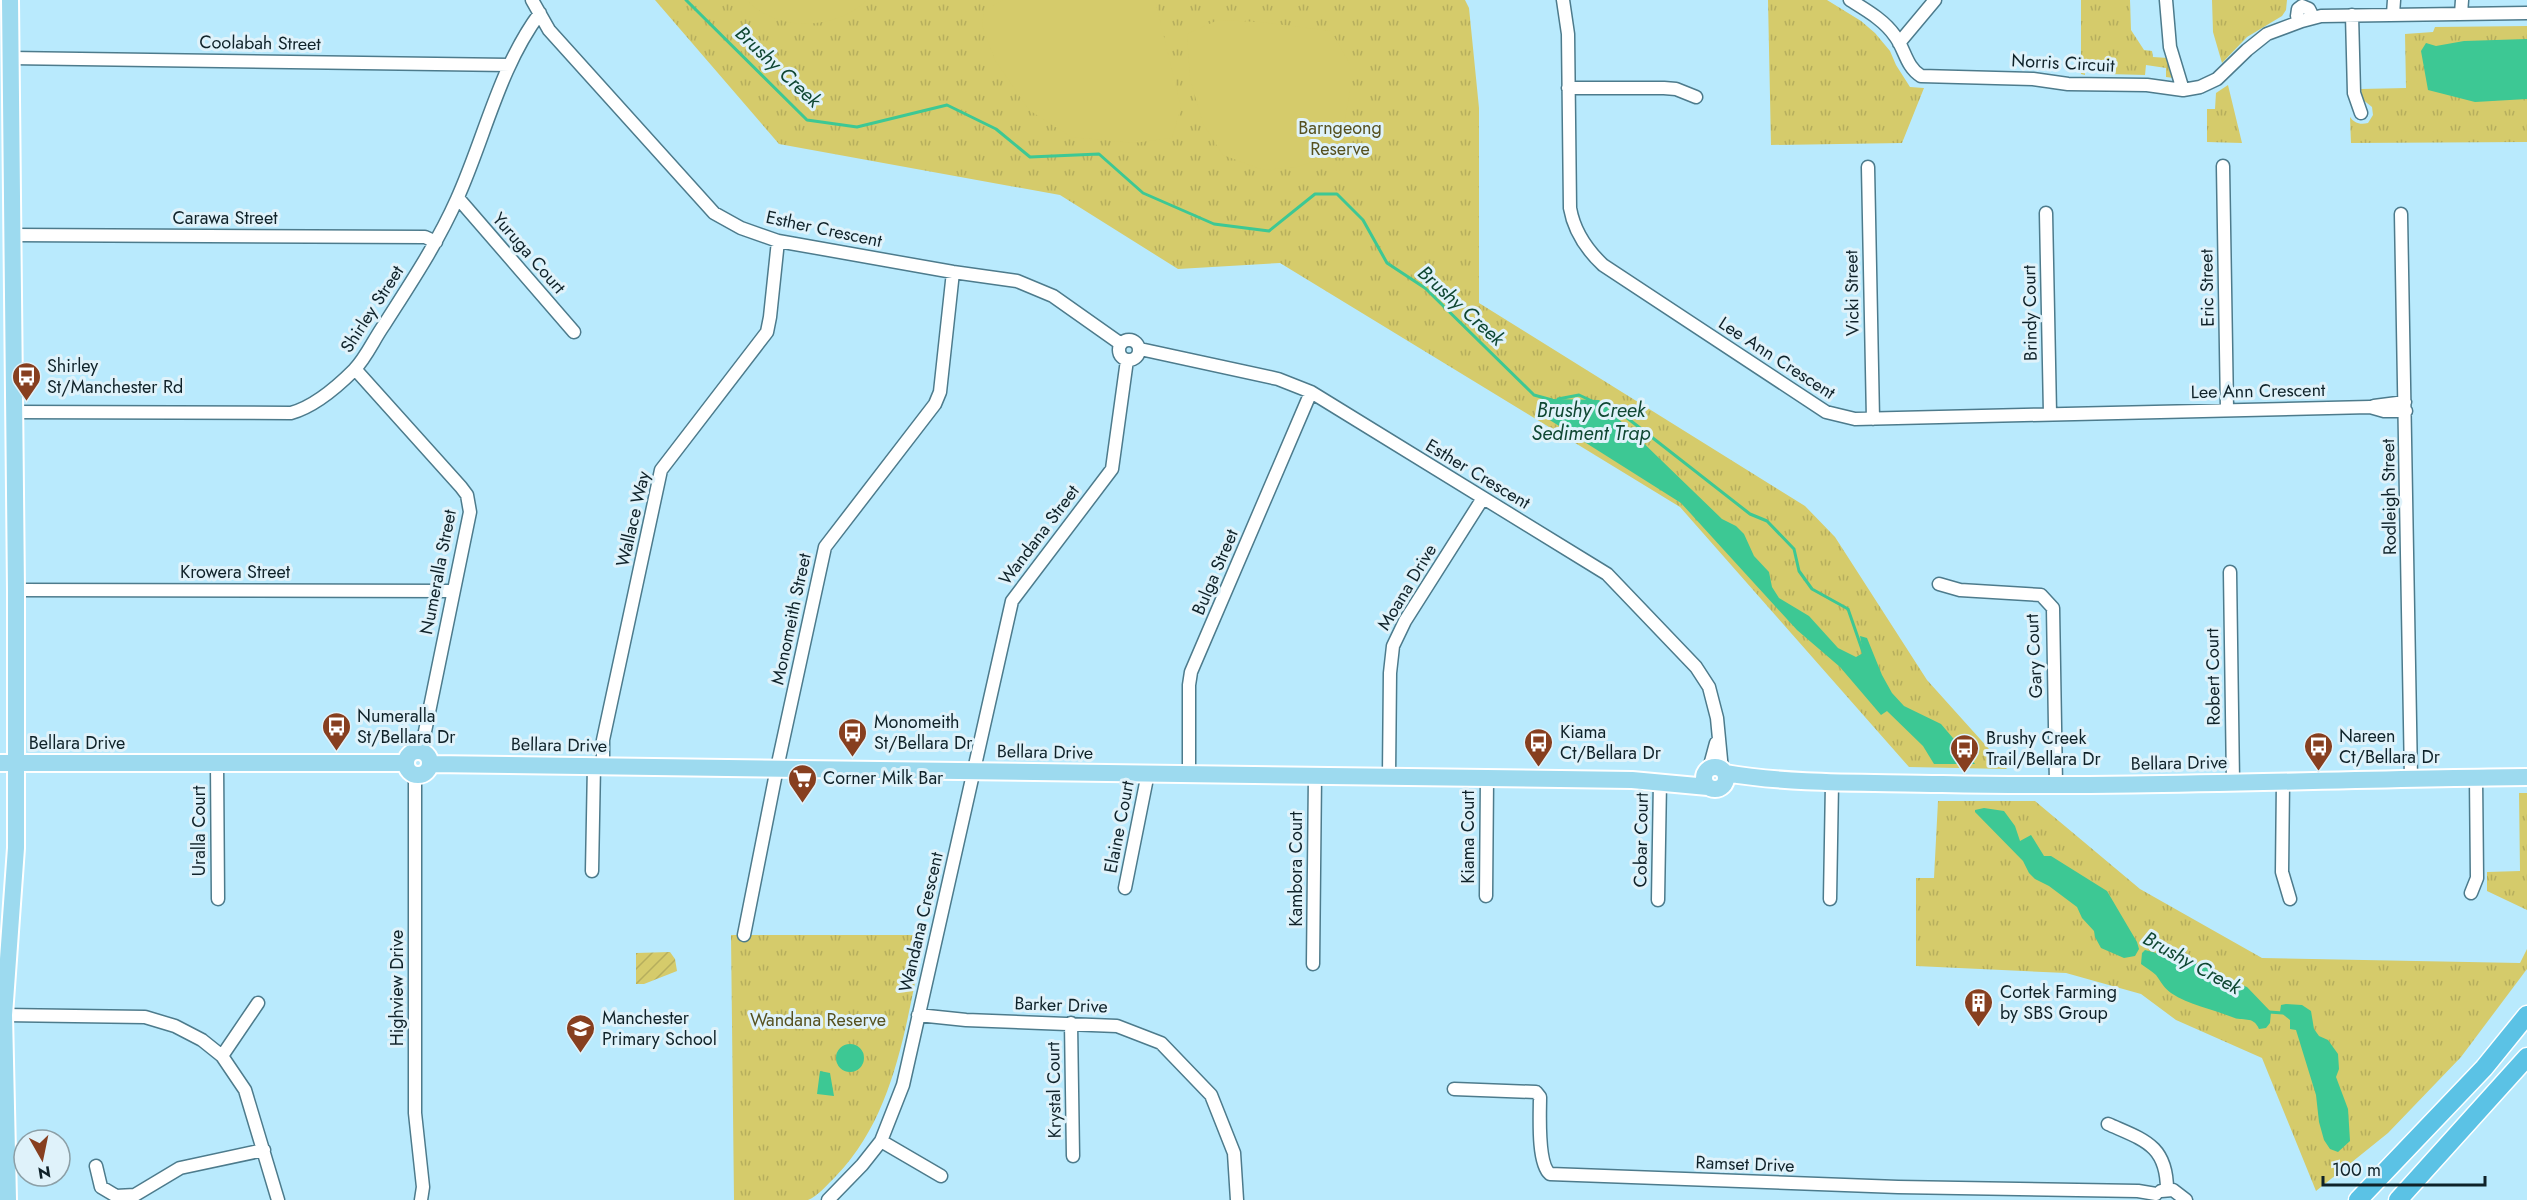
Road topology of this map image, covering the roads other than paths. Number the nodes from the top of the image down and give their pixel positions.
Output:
1 (10, 0) edge
2 (532, 0) edge
3 (1563, 0) edge
4 (1850, 0) edge
5 (1935, 0) edge
6 (2166, 0) edge
7 (2394, 0) edge
8 (2400, 0) edge
9 (2462, 0) edge
10 (2468, 0) edge
11 (2305, 10) edge
12 (540, 13) junction
13 (2527, 13) edge
14 (2397, 14) junction
15 (2465, 14) junction
16 (2352, 15) junction
17 (1898, 40) junction
18 (10, 58) junction
19 (509, 65) junction
20 (1568, 87) junction
21 (2183, 90) junction
22 (1696, 97) dead end
23 (2361, 113) dead end
24 (2223, 166) dead end
25 (1868, 167) dead end
26 (458, 198) junction
27 (2046, 213) dead end
28 (2401, 214) dead end
29 (12, 235) junction
30 (778, 241) junction
31 (436, 242) junction
32 (953, 272) junction
33 (574, 332) dead end
34 (1121, 344) junction
35 (1140, 349) junction
36 (1126, 360) junction
37 (355, 369) junction
38 (1311, 392) junction
39 (2405, 406) junction
40 (2227, 410) junction
41 (13, 412) junction
42 (2050, 413) junction
43 (1873, 419) junction
44 (1483, 498) junction
45 (2230, 572) dead end
46 (1939, 584) dead end
47 (16, 590) junction
48 (453, 591) junction
49 (426, 757) junction
50 (8, 763) edge
51 (217, 763) junction
52 (598, 765) junction
53 (777, 768) junction
54 (410, 769) junction
55 (974, 771) junction
56 (1148, 773) junction
57 (1189, 773) junction
58 (1315, 775) junction
59 (1389, 776) junction
60 (1716, 776) junction
61 (2527, 777) edge
62 (1487, 778) junction
63 (2476, 778) junction
64 (2411, 779) junction
65 (1660, 781) junction
66 (2283, 781) junction
67 (2233, 782) junction
68 (1832, 783) junction
69 (2056, 785) junction
70 (592, 871) dead end
71 (1125, 888) dead end
72 (2471, 893) dead end
73 (1486, 896) dead end
74 (218, 899) dead end
75 (1830, 899) dead end
76 (2290, 899) dead end
77 (1658, 900) dead end
78 (744, 935) dead end
79 (1313, 964) dead end
80 (258, 1003) dead end
81 (918, 1015) junction
82 (2527, 1015) edge
83 (4, 1016) junction
84 (1071, 1023) junction
85 (222, 1056) junction
86 (2527, 1057) edge
87 (1454, 1089) dead end
88 (2108, 1124) dead end
89 (880, 1141) junction
90 (264, 1150) junction
91 (1073, 1156) dead end
92 (96, 1166) dead end
93 (941, 1176) dead end
94 (2107, 1190) junction
95 (2158, 1195) edge
96 (8, 1200) edge
97 (278, 1200) edge
98 (421, 1200) edge
99 (828, 1200) edge
100 (1237, 1200) edge
101 (2128, 1200) edge
102 (2186, 1200) edge
103 (2358, 1200) edge
104 (2398, 1200) edge

1 - 18 main road
2 - 12 street, Esther Crescent
3 - 20 street, Lee Ann Crescent
4 - 17 street, Norris Circuit
5 - 17 street
6 - 21 street
7 - 14 street
8 - 14 street
9 - 15 street
10 - 15 street
11 - 16 street, Norris Circuit
11 - 21 street, Norris Circuit
12 - 19 street, Shirley Street
12 - 30 street, Esther Crescent
13 - 15 street, Norris Circuit
14 - 15 street, Norris Circuit
14 - 16 street, Norris Circuit
16 - 23 street
17 - 21 street, Norris Circuit
18 - 19 street, Coolabah Street
18 - 29 main road
19 - 26 street, Shirley Street
20 - 22 street
20 - 43 street, Lee Ann Crescent
24 - 40 street, Eric Street
25 - 43 street, Vicki Street
26 - 31 street, Shirley Street
26 - 33 street, Yuruga Court
27 - 42 street, Brindy Court
28 - 39 street, Rodleigh Street
29 - 31 street, Carawa Street
29 - 41 main road
30 - 32 street, Esther Crescent
30 - 52 street, Wallace Way
31 - 37 street, Shirley Street
32 - 34 street, Esther Crescent
32 - 53 street, Monomeith Street
34 - 35 street
34 - 36 street
35 - 36 street
35 - 38 street, Esther Crescent
36 - 55 street, Wandana Street
37 - 41 street, Shirley Street
37 - 48 street, Numeralla Street
38 - 44 street, Esther Crescent
38 - 57 street, Bulga Street
39 - 40 street, Lee Ann Crescent
39 - 64 street, Rodleigh Street
40 - 42 street, Lee Ann Crescent
41 - 47 main road
42 - 43 street, Lee Ann Crescent
44 - 59 street, Moana Drive
44 - 60 street, Esther Crescent
45 - 67 street, Robert Court
46 - 69 street, Gary Court
47 - 48 street, Krowera Street
47 - 50 main road
48 - 49 street, Numeralla Street
49 - 52 main road, Bellara Drive
49 - 54 main road
50 - 51 main road, Bellara Drive
50 - 83 main road
51 - 54 main road, Bellara Drive
51 - 74 street, Uralla Court
52 - 53 main road, Bellara Drive
52 - 70 street, Wallace Way
53 - 55 main road, Bellara Drive
53 - 78 street, Monomeith Street
54 - 98 street, Highview Drive
55 - 56 main road, Bellara Drive
55 - 81 street, Wandana Crescent
56 - 57 main road, Bellara Drive
56 - 71 street, Elaine Court
57 - 58 main road, Bellara Drive
58 - 59 main road, Bellara Drive
58 - 79 street, Kambora Court
59 - 62 main road, Bellara Drive
60 - 65 main road, Bellara Drive
60 - 68 main road, Bellara Drive
61 - 63 main road, Bellara Drive
62 - 65 main road, Bellara Drive
62 - 73 street, Kiama Court
63 - 64 main road, Bellara Drive
63 - 72 street
64 - 66 main road, Bellara Drive
65 - 77 street, Cobar Court
66 - 67 main road, Bellara Drive
66 - 76 street
67 - 69 main road, Bellara Drive
68 - 69 main road, Bellara Drive
68 - 75 street
80 - 85 street
81 - 84 street, Barker Drive
81 - 89 street, Wandana Crescent
82 - 103 highway
83 - 85 street
83 - 96 main road
84 - 91 street, Krystal Court
84 - 100 street, Barker Drive
85 - 90 street
86 - 104 highway
87 - 94 street, Ramset Drive
88 - 95 street
89 - 93 street
89 - 99 street, Wandana Crescent
90 - 92 street
90 - 97 street
94 - 95 street, Ramset Drive
94 - 101 street, Ramset Drive
95 - 102 street

